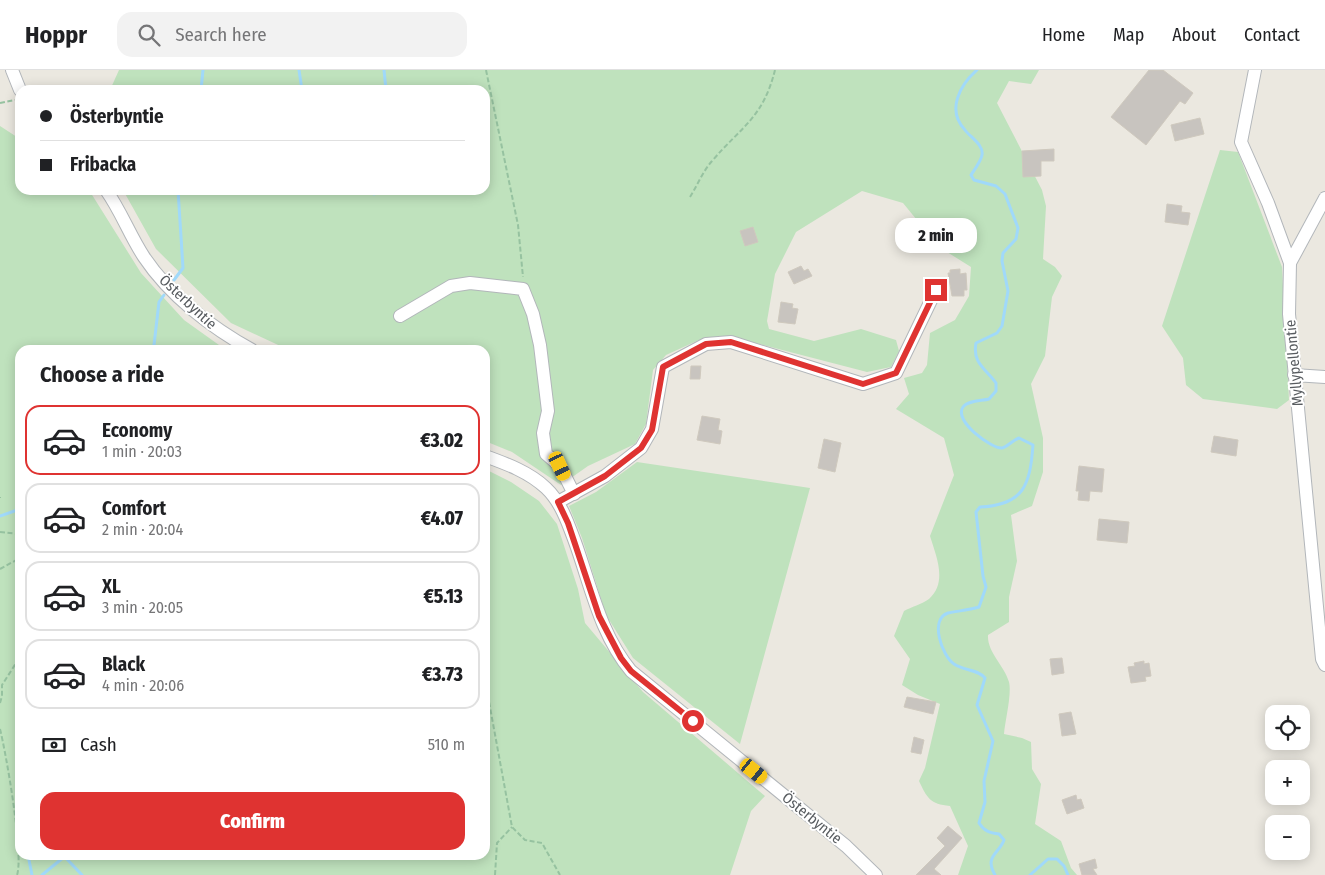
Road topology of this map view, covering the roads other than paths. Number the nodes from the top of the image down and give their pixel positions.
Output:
1 (12, 70) edge
2 (1256, 70) edge
3 (18, 85) edge
4 (109, 195) edge
5 (1325, 198) edge
6 (1290, 263) junction
7 (936, 290) dead end
8 (400, 316) dead end
9 (243, 345) edge
10 (1294, 375) junction
11 (1325, 377) edge
12 (490, 458) edge
13 (574, 494) junction
14 (558, 502) junction
15 (1325, 665) edge
16 (876, 875) edge

1 - 3 street
2 - 6 street, Myllypellontie
4 - 9 street, Österbyntie
5 - 6 street
6 - 10 street, Myllypellontie
7 - 13 street
8 - 13 street
10 - 11 street
10 - 15 street, Myllypellontie
12 - 14 street, Österbyntie
13 - 14 street
14 - 16 street, Österbyntie

